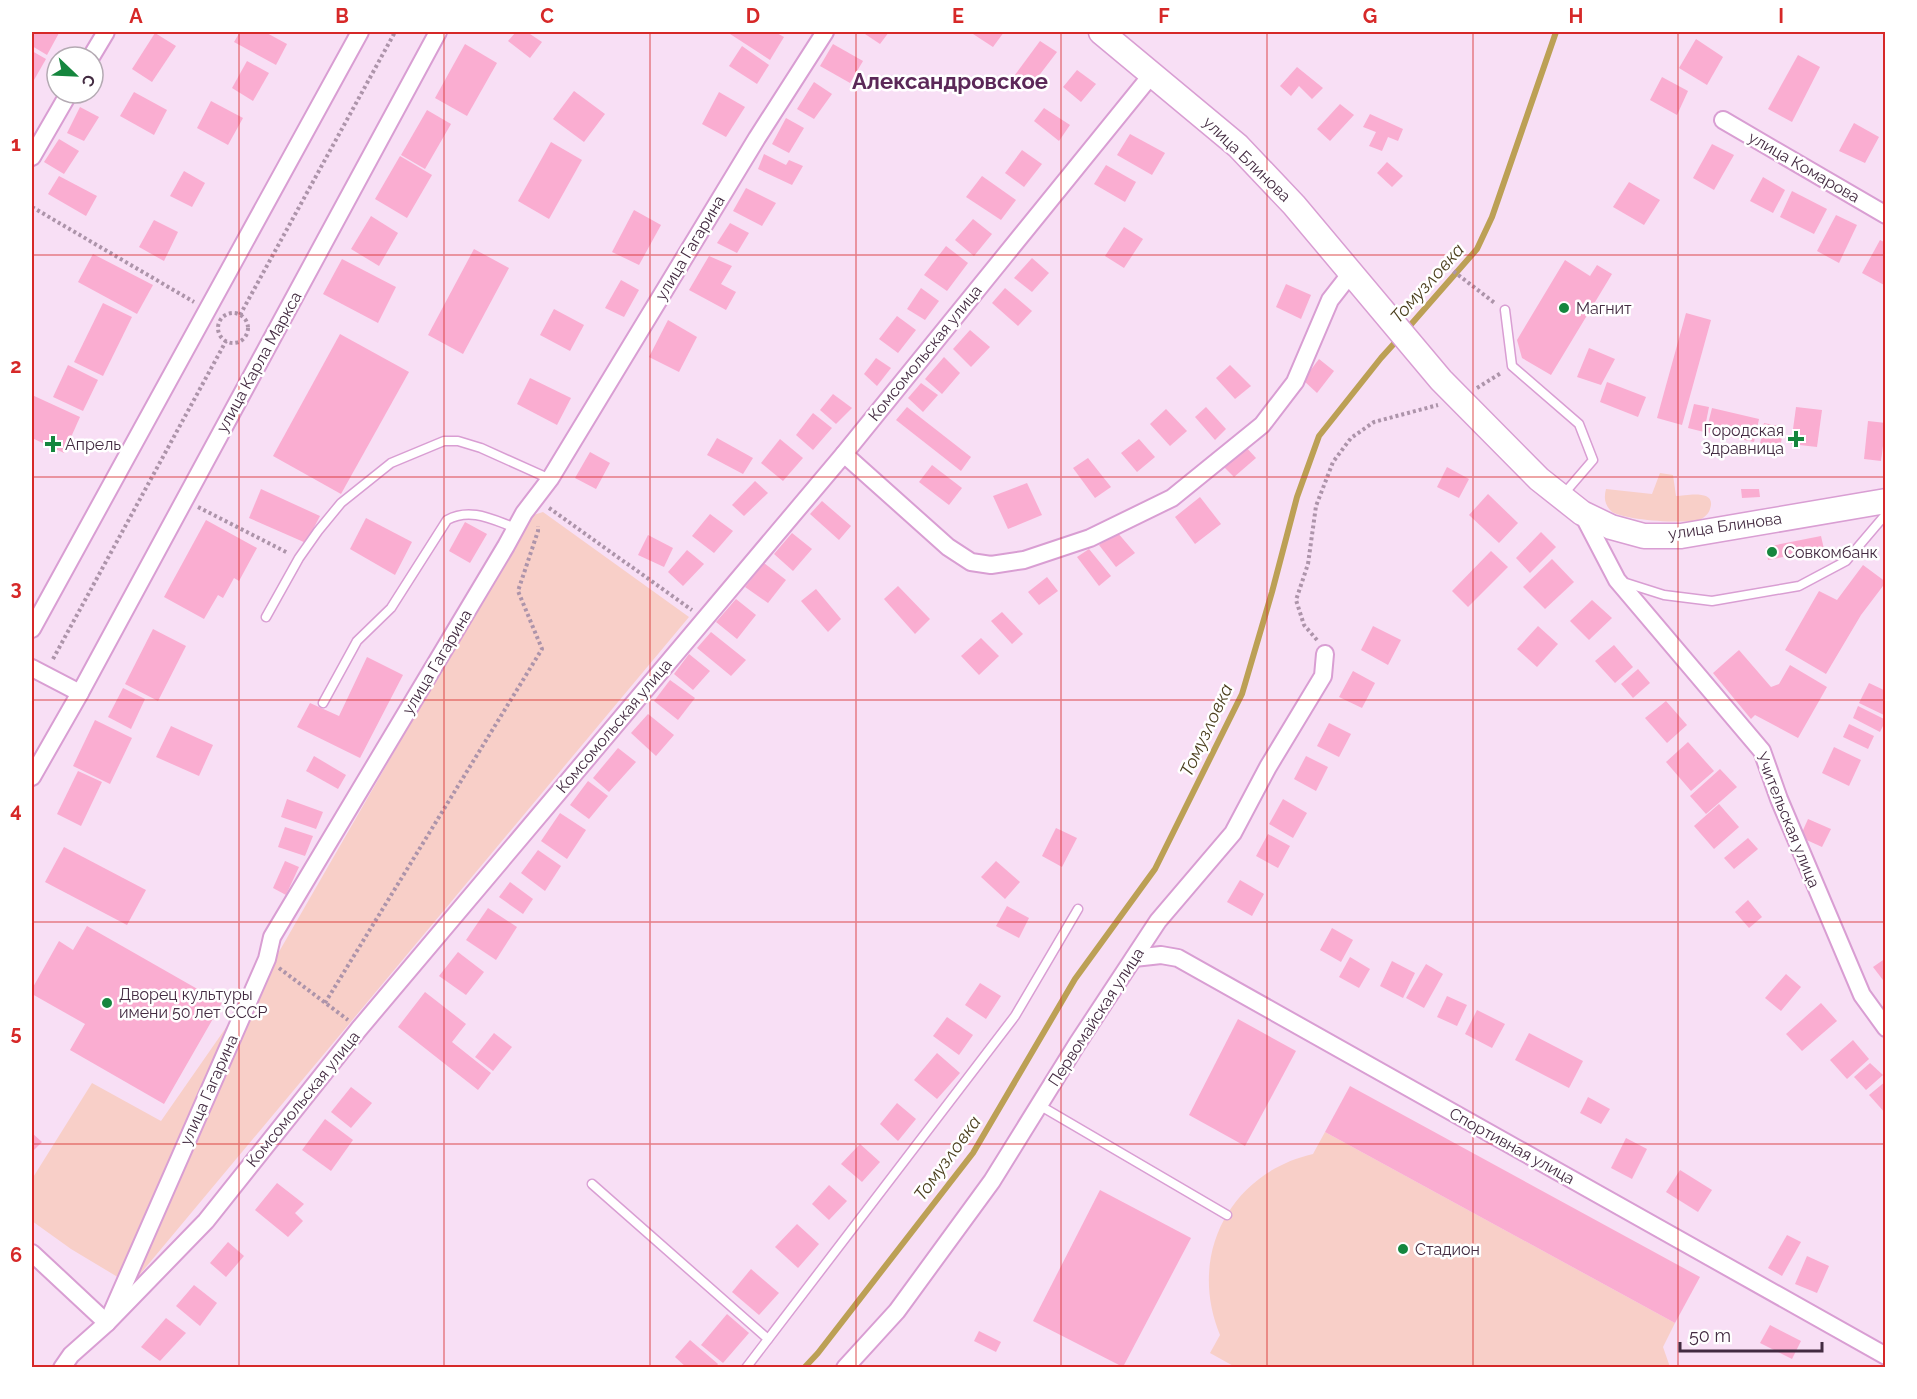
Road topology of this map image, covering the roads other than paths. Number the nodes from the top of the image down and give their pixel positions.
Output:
1 (106, 32) edge
2 (360, 32) edge
3 (438, 32) edge
4 (825, 32) edge
5 (1101, 32) edge
6 (98, 45) edge
7 (1153, 73) junction
8 (62, 105) edge
9 (1724, 120) dead end
10 (32, 157) edge
11 (1886, 215) edge
12 (1351, 273) junction
13 (1505, 310) dead end
14 (844, 454) junction
15 (550, 479) junction
16 (1561, 496) junction
17 (1886, 501) edge
18 (1582, 513) junction
19 (1886, 514) edge
20 (516, 528) junction
21 (1617, 580) junction
22 (266, 616) dead end
23 (32, 629) edge
24 (1325, 654) road end
25 (38, 671) edge
26 (80, 693) junction
27 (323, 704) dead end
28 (32, 777) edge
29 (1078, 909) dead end
30 (1134, 958) junction
31 (1886, 1028) edge
32 (1039, 1105) junction
33 (591, 1184) dead end
34 (1227, 1215) dead end
35 (32, 1253) edge
36 (107, 1323) junction
37 (768, 1339) junction
38 (1886, 1356) edge
39 (62, 1368) edge
40 (746, 1368) edge
41 (845, 1368) edge

1 - 6 street
2 - 23 street
3 - 26 street, улица Карла Маркса
4 - 15 street, улица Гагарина
5 - 7 main road, улица Блинова
7 - 12 main road, улица Блинова
7 - 14 street, Комсомольская улица
8 - 10 street
9 - 11 street, улица Комарова
12 - 14 street
12 - 16 main road, улица Блинова
13 - 16 lane
14 - 36 street, Комсомольская улица
15 - 20 street, улица Гагарина
15 - 22 lane
16 - 18 main road, улица Блинова
17 - 18 main road, улица Блинова
18 - 21 street, Учительская улица
19 - 21 lane
20 - 27 lane
20 - 36 street, улица Гагарина
21 - 31 street, Учительская улица
24 - 30 street, Первомайская улица
25 - 26 street
26 - 28 street, улица Карла Маркса
29 - 37 lane
30 - 32 street, Первомайская улица
30 - 38 street, Спортивная улица
32 - 34 lane
32 - 41 street, Первомайская улица
33 - 37 lane
35 - 36 street
36 - 39 street, Комсомольская улица
37 - 40 lane

